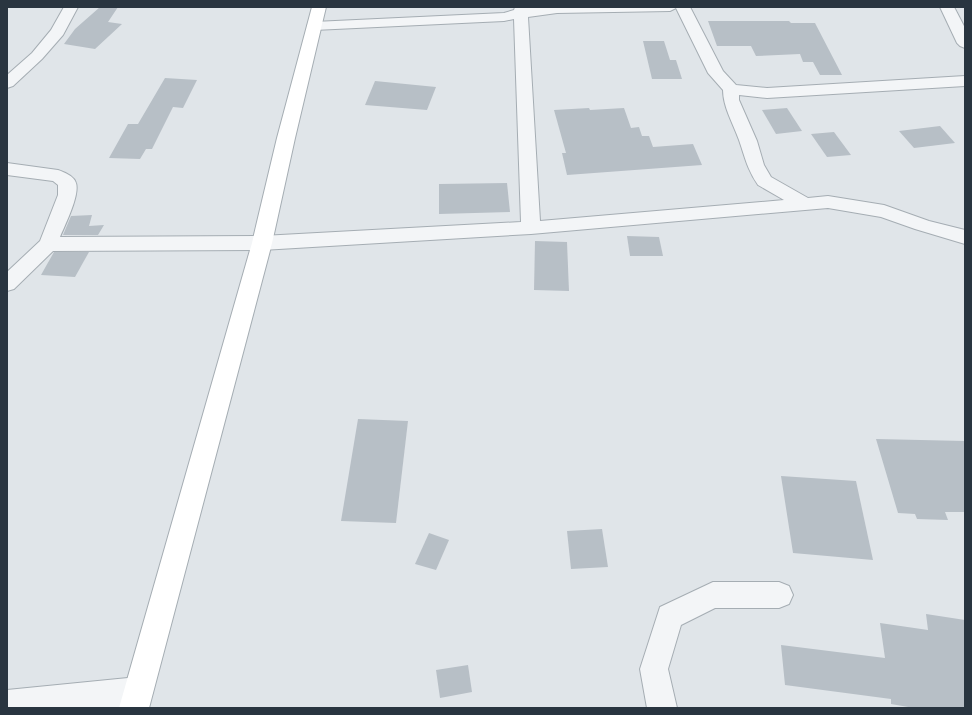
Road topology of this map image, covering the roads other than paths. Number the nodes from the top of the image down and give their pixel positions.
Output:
1 (71, 7) edge
2 (670, 7) edge
3 (683, 7) edge
4 (948, 7) edge
5 (522, 10) edge
6 (316, 17) edge
7 (965, 43) edge
8 (965, 82) edge
9 (7, 83) edge
10 (731, 89) junction
11 (7, 169) edge
12 (805, 204) junction
13 (531, 228) junction
14 (965, 237) edge
15 (262, 243) junction
16 (48, 244) junction
17 (7, 284) edge
18 (779, 595) dead end
19 (136, 700) edge
20 (7, 706) edge
21 (662, 708) edge

1 - 9 street
2 - 5 street
3 - 10 street
4 - 7 street
5 - 6 street
5 - 13 street
6 - 15 main road
8 - 10 street
10 - 12 street
11 - 16 street
12 - 13 street
12 - 14 street
13 - 15 street
15 - 16 street
15 - 19 main road
16 - 17 street
18 - 21 street
19 - 20 street

